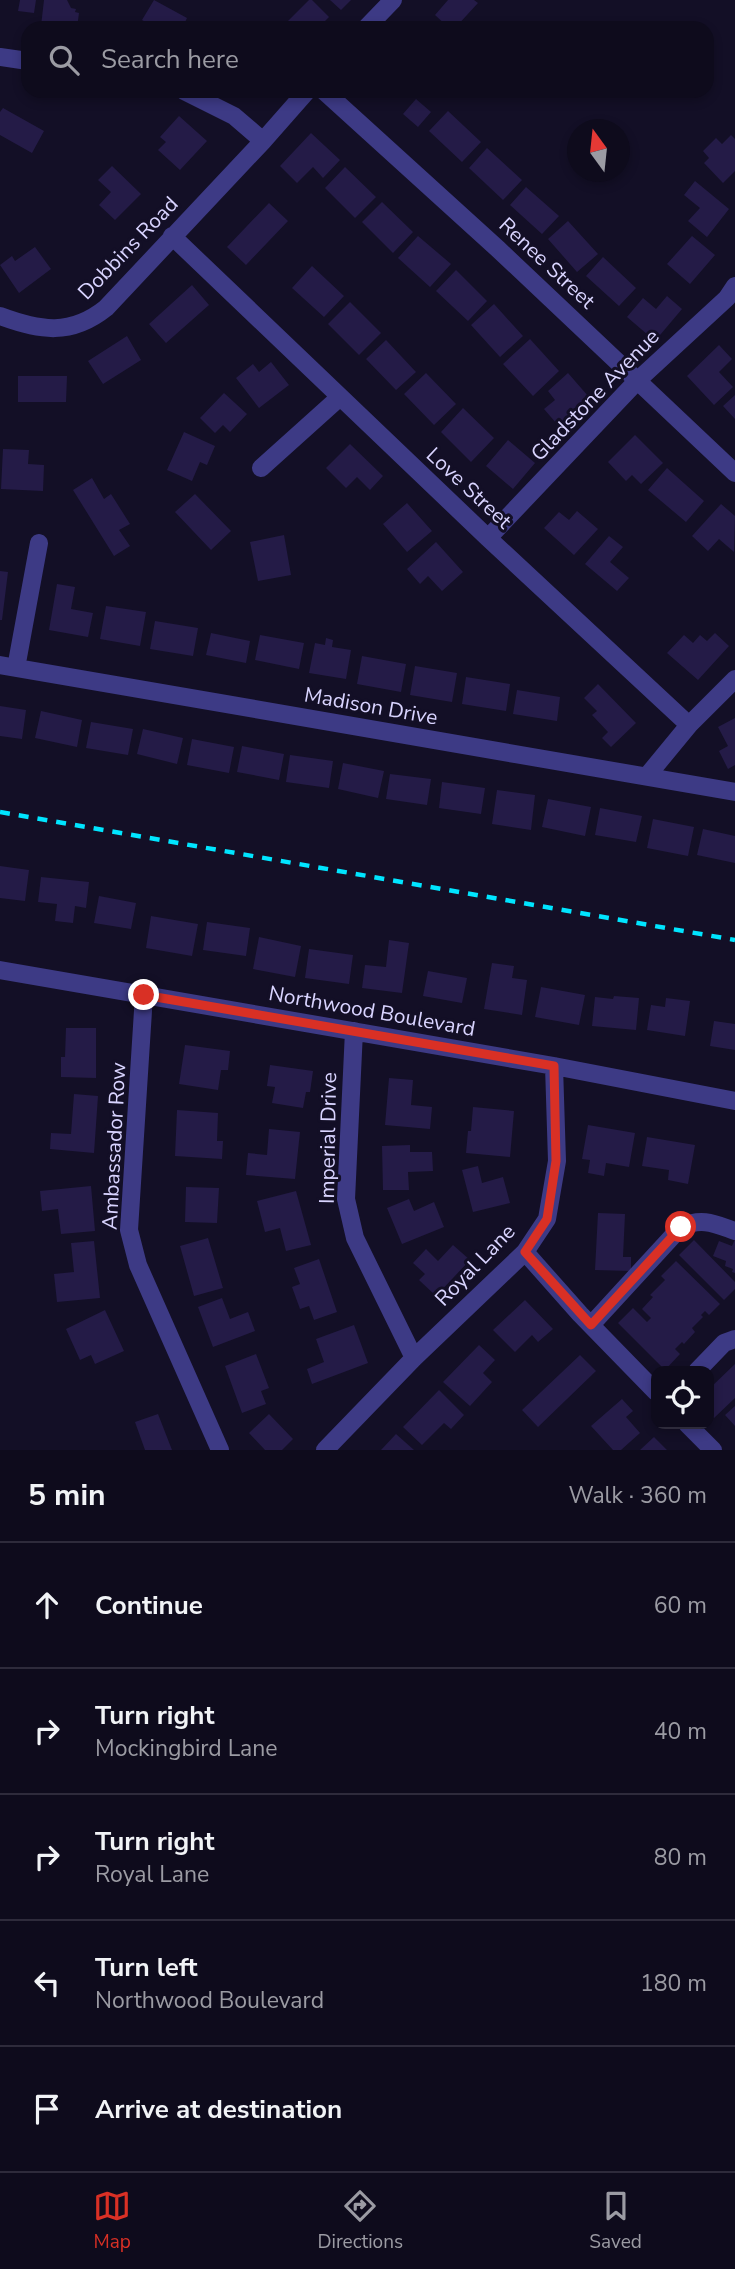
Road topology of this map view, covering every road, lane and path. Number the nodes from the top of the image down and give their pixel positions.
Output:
1 (393, 0) edge
2 (373, 21) edge
3 (0, 57) edge
4 (21, 60) edge
5 (198, 98) edge
6 (301, 98) edge
7 (332, 98) edge
8 (263, 141) junction
9 (172, 236) junction
10 (735, 286) edge
11 (0, 316) edge
12 (638, 380) junction
13 (340, 397) junction
14 (261, 468) dead end
15 (735, 473) edge
16 (488, 538) junction
17 (39, 542) dead end
18 (8, 667) edge
19 (735, 679) edge
20 (689, 725) junction
21 (647, 776) junction
22 (735, 792) edge
23 (0, 970) edge
24 (144, 995) junction
25 (354, 1031) junction
26 (554, 1066) junction
27 (735, 1101) edge
28 (735, 1231) edge
29 (525, 1252) junction
30 (591, 1325) junction
31 (735, 1339) edge
32 (414, 1358) junction
33 (702, 1366) edge
34 (651, 1387) edge
35 (692, 1429) edge
36 (220, 1450) edge
37 (325, 1450) edge
38 (713, 1450) edge

1 - 2 street
3 - 4 street
5 - 8 street
6 - 8 street, Dobbins Road
7 - 12 street, Renee Street
8 - 9 street, Dobbins Road
9 - 11 street, Dobbins Road
9 - 13 street, Love Street
10 - 12 street, Gladstone Avenue
12 - 15 street, Renee Street
12 - 16 street, Gladstone Avenue
13 - 14 street
13 - 16 street, Love Street
16 - 20 street, Love Street
17 - 18 street
18 - 21 street, Madison Drive
19 - 20 street
20 - 21 street
21 - 22 street, Madison Drive
23 - 24 street, Northwood Boulevard
24 - 25 street, Northwood Boulevard
24 - 36 street, Ambassador Row
25 - 26 street, Northwood Boulevard
25 - 32 street, Imperial Drive
26 - 27 street, Northwood Boulevard
26 - 29 street, Royal Lane
28 - 30 street
29 - 30 street
29 - 32 street, Royal Lane
30 - 34 street
31 - 33 street
32 - 37 street, Royal Lane
35 - 38 street

